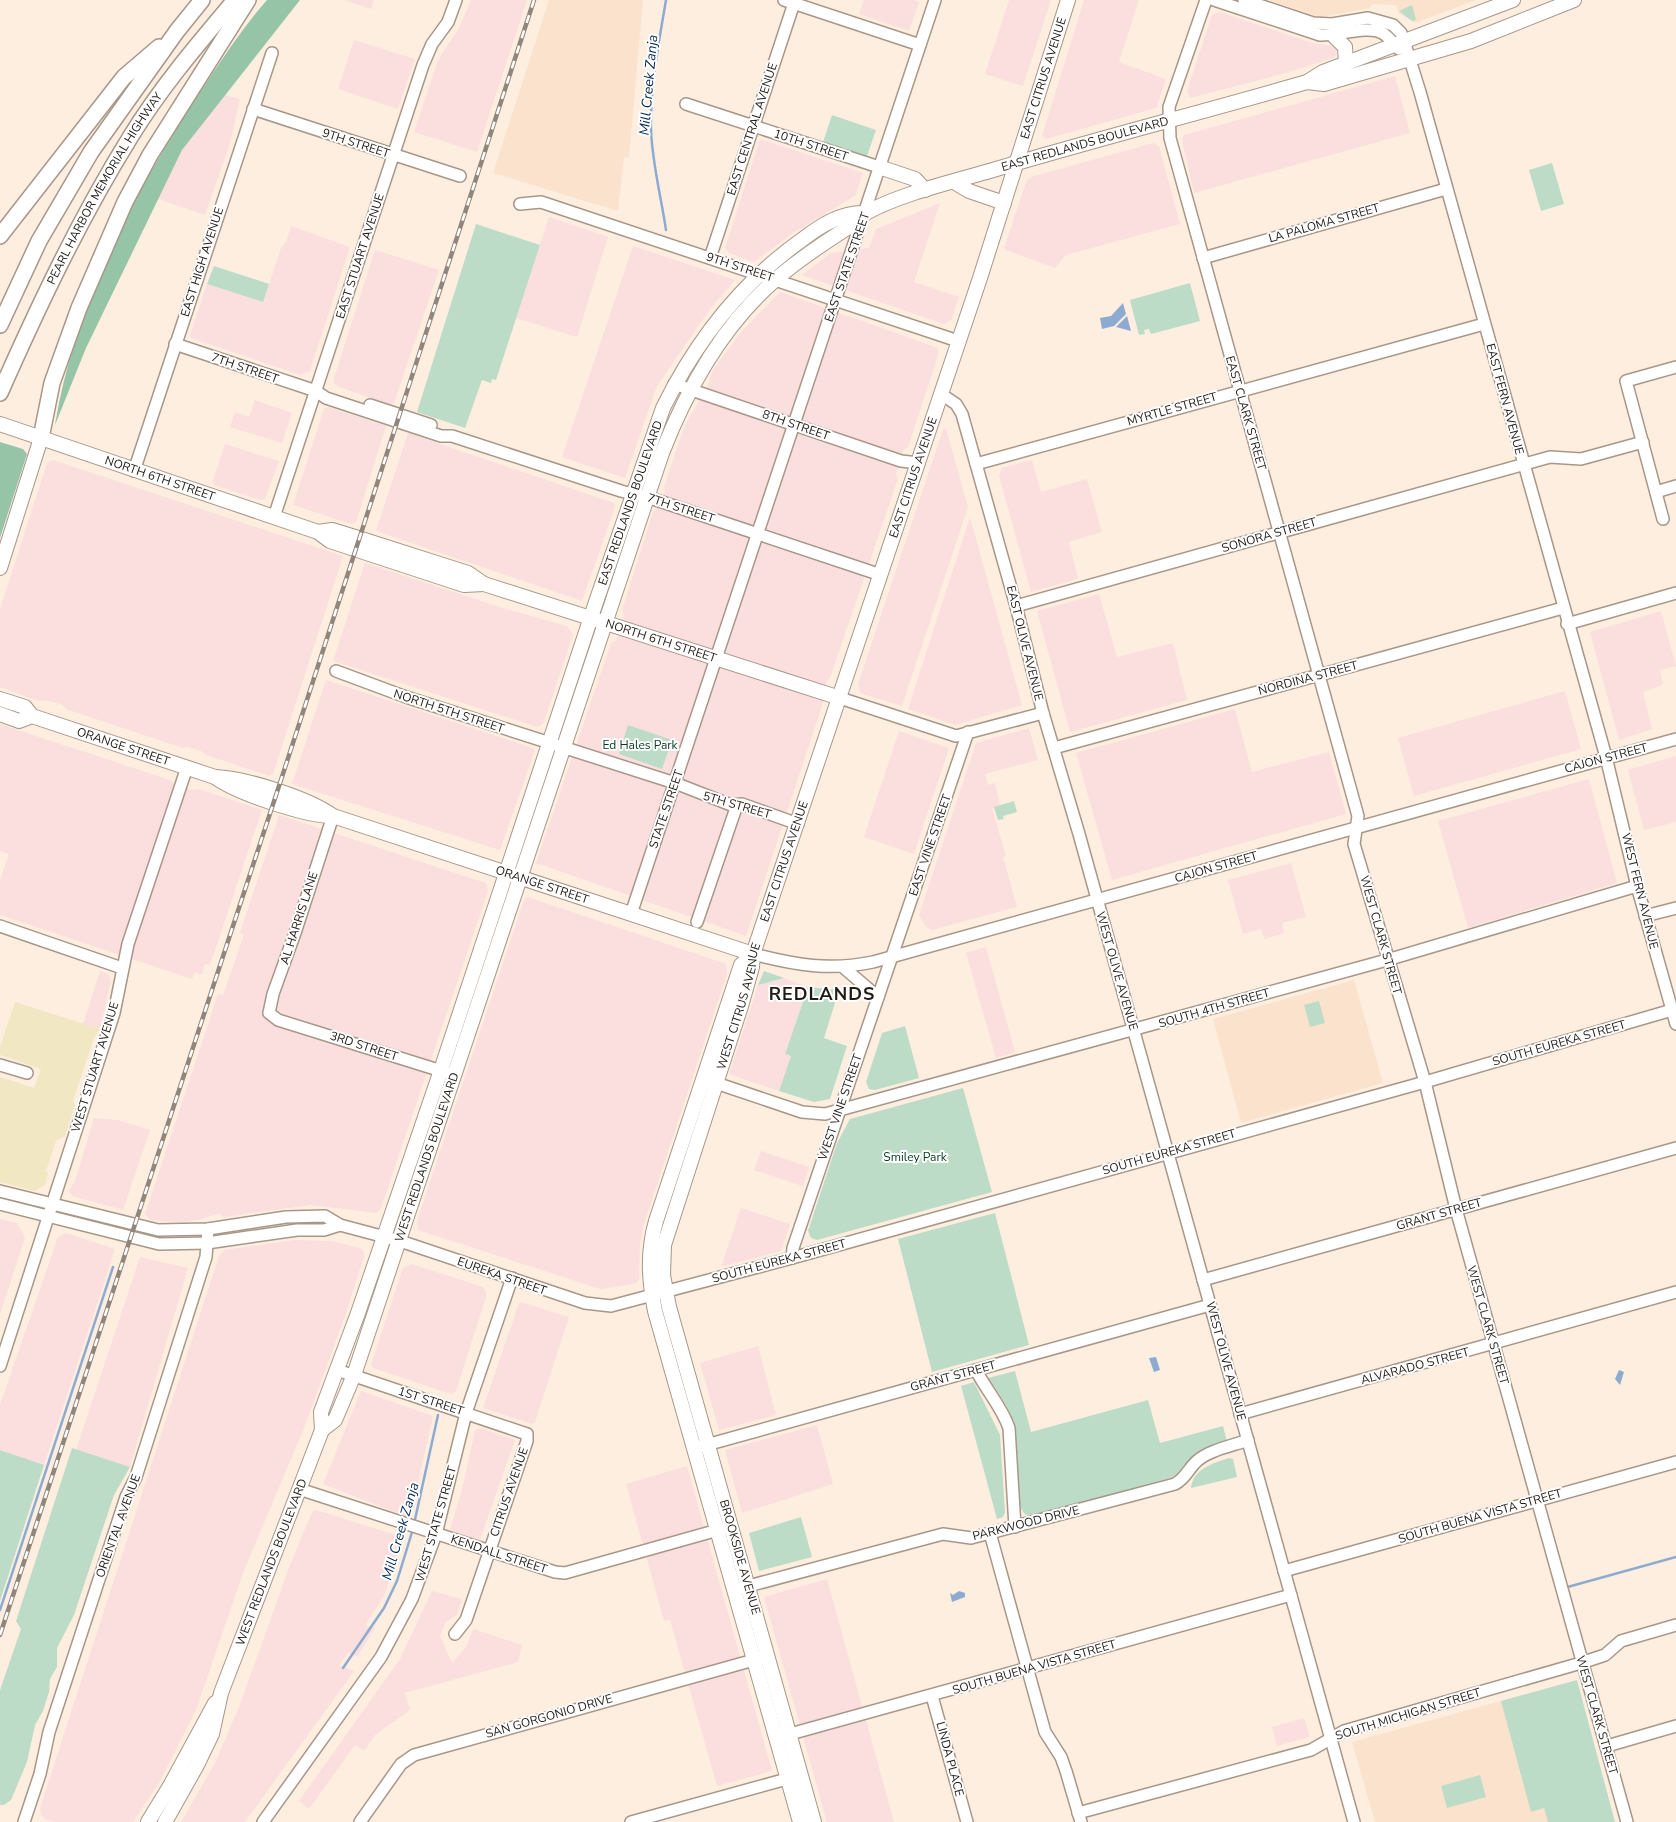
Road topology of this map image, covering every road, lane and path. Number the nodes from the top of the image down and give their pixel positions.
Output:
1 (202, 0) edge
2 (235, 0) edge
3 (248, 0) edge
4 (456, 0) edge
5 (935, 0) edge
6 (1068, 0) edge
7 (1206, 0) edge
8 (1214, 0) edge
9 (1244, 0) edge
10 (1513, 0) edge
11 (1574, 0) edge
12 (791, 1) edge
13 (177, 31) junction
14 (1334, 36) junction
15 (1399, 43) junction
16 (920, 45) junction
17 (272, 53) dead end
18 (1408, 60) junction
19 (1346, 64) junction
20 (1307, 82) junction
21 (686, 104) dead end
22 (253, 109) junction
23 (1168, 122) junction
24 (753, 125) junction
25 (394, 155) junction
26 (1017, 163) junction
27 (879, 167) junction
28 (460, 176) dead end
29 (954, 182) junction
30 (1446, 189) junction
31 (925, 190) junction
32 (1004, 203) junction
33 (520, 204) dead end
34 (865, 213) junction
35 (0, 236) edge
36 (710, 258) junction
37 (1203, 258) junction
38 (760, 274) junction
39 (776, 279) junction
40 (836, 300) junction
41 (0, 324) edge
42 (1484, 324) junction
43 (958, 341) junction
44 (175, 344) junction
45 (1676, 367) edge
46 (674, 384) junction
47 (690, 390) junction
48 (1240, 390) junction
49 (316, 391) junction
50 (0, 393) edge
51 (941, 394) junction
52 (0, 424) edge
53 (794, 424) junction
54 (41, 438) junction
55 (1642, 442) junction
56 (918, 463) junction
57 (976, 464) junction
58 (1523, 465) junction
59 (134, 471) junction
60 (1676, 486) edge
61 (1656, 492) junction
62 (632, 494) junction
63 (646, 497) junction
64 (274, 517) junction
65 (1663, 519) dead end
66 (758, 533) junction
67 (1279, 533) junction
68 (0, 568) edge
69 (881, 575) junction
70 (1676, 593) edge
71 (1016, 606) junction
72 (1563, 608) junction
73 (591, 618) junction
74 (605, 622) junction
75 (1567, 624) junction
76 (716, 658) junction
77 (336, 671) dead end
78 (1319, 675) junction
79 (840, 698) junction
80 (0, 699) edge
81 (1043, 713) junction
82 (0, 714) edge
83 (32, 716) junction
84 (968, 732) junction
85 (1676, 739) edge
86 (556, 746) junction
87 (1054, 748) junction
88 (1606, 757) junction
89 (187, 768) junction
90 (675, 783) junction
91 (736, 805) junction
92 (333, 816) junction
93 (798, 824) junction
94 (1356, 828) junction
95 (514, 875) junction
96 (1637, 886) junction
97 (1098, 901) junction
98 (1676, 908) edge
99 (631, 914) junction
100 (1646, 916) junction
101 (697, 922) dead end
102 (0, 926) edge
103 (753, 954) junction
104 (891, 956) junction
105 (1387, 960) junction
106 (843, 967) junction
107 (122, 968) junction
108 (878, 997) junction
109 (1672, 1010) junction
110 (273, 1018) joint
111 (1676, 1024) edge
112 (1134, 1030) junction
113 (0, 1065) edge
114 (26, 1073) dead end
115 (448, 1073) junction
116 (710, 1081) junction
117 (1425, 1082) junction
118 (840, 1111) junction
119 (1676, 1148) edge
120 (1168, 1153) junction
121 (0, 1191) edge
122 (52, 1203) junction
123 (0, 1204) edge
124 (1456, 1209) junction
125 (48, 1216) junction
126 (340, 1225) junction
127 (208, 1230) junction
128 (385, 1236) junction
129 (400, 1241) junction
130 (207, 1243) junction
131 (792, 1258) junction
132 (512, 1278) junction
133 (1203, 1280) junction
134 (1676, 1292) edge
135 (659, 1294) junction
136 (1210, 1305) junction
137 (1494, 1344) junction
138 (0, 1366) edge
139 (337, 1370) junction
140 (976, 1370) junction
141 (354, 1375) junction
142 (466, 1413) junction
143 (1240, 1414) junction
144 (322, 1430) junction
145 (524, 1432) joint
146 (1248, 1440) junction
147 (709, 1444) junction
148 (695, 1448) junction
149 (1676, 1462) edge
150 (299, 1488) junction
151 (1537, 1500) junction
152 (1015, 1527) junction
153 (725, 1528) junction
154 (990, 1533) junction
155 (436, 1534) junction
156 (489, 1551) junction
157 (1284, 1571) junction
158 (748, 1586) junction
159 (735, 1590) junction
160 (1291, 1595) junction
161 (1676, 1625) edge
162 (455, 1634) dead end
163 (768, 1656) junction
164 (753, 1660) junction
165 (1581, 1663) junction
166 (1028, 1669) junction
167 (221, 1693) junction
168 (932, 1696) junction
169 (1676, 1726) edge
170 (783, 1736) junction
171 (1330, 1738) junction
172 (1607, 1746) junction
173 (794, 1777) junction
174 (1079, 1818) edge
175 (24, 1822) edge
176 (148, 1822) edge
177 (165, 1822) edge
178 (263, 1822) edge
179 (360, 1822) edge
180 (631, 1822) edge
181 (800, 1822) edge
182 (814, 1822) edge
183 (967, 1822) edge
184 (1354, 1822) edge
185 (1627, 1822) edge

1 - 13 highway, PEARL HARBOR MEMORIAL HIGHWAY
2 - 50 highway, PEARL HARBOR MEMORIAL HIGHWAY
3 - 54 highway
4 - 25 street, EAST STUART AVENUE
5 - 16 street, EAST STATE STREET
6 - 26 main road, EAST CITRUS AVENUE
7 - 23 street, EAST CLARK STREET
8 - 14 street
9 - 15 street
10 - 15 main road, EAST REDLANDS BOULEVARD
11 - 18 main road, EAST REDLANDS BOULEVARD
12 - 16 street
12 - 24 street, EAST CENTRAL AVENUE
13 - 35 highway
13 - 41 highway, PEARL HARBOR MEMORIAL HIGHWAY
14 - 15 street
14 - 19 main road
15 - 18 street, EAST FERN AVENUE
15 - 19 main road, EAST REDLANDS BOULEVARD
16 - 27 street, EAST STATE STREET
17 - 22 street, EAST HIGH AVENUE
18 - 20 main road, EAST REDLANDS BOULEVARD
18 - 30 street, EAST FERN AVENUE
19 - 20 main road, EAST REDLANDS BOULEVARD
20 - 23 main road, EAST REDLANDS BOULEVARD
21 - 24 street, 10TH STREET
22 - 25 street, 9TH STREET
22 - 44 street, EAST HIGH AVENUE
23 - 26 main road, EAST REDLANDS BOULEVARD
23 - 37 street, EAST CLARK STREET
24 - 27 street, 10TH STREET
24 - 36 street, EAST CENTRAL AVENUE
25 - 28 street, 9TH STREET
25 - 49 street, EAST STUART AVENUE
26 - 29 main road, EAST REDLANDS BOULEVARD
26 - 32 main road, EAST CITRUS AVENUE
27 - 31 main road
27 - 34 street, EAST STATE STREET
29 - 31 main road, EAST REDLANDS BOULEVARD
29 - 32 main road
30 - 37 street, LA PALOMA STREET
30 - 42 street, EAST FERN AVENUE
31 - 34 main road, EAST REDLANDS BOULEVARD
32 - 43 main road, EAST CITRUS AVENUE
33 - 36 street, 9TH STREET
34 - 38 main road, EAST REDLANDS BOULEVARD
34 - 39 main road, EAST REDLANDS BOULEVARD
34 - 40 street, EAST STATE STREET
36 - 38 street, 9TH STREET
37 - 48 street, EAST CLARK STREET
38 - 39 street, 9TH STREET
38 - 46 main road, EAST REDLANDS BOULEVARD
39 - 40 street, 9TH STREET
39 - 47 main road, EAST REDLANDS BOULEVARD
40 - 43 street, 9TH STREET
40 - 53 street, EAST STATE STREET
42 - 48 street, MYRTLE STREET
42 - 58 street, EAST FERN AVENUE
43 - 51 main road, EAST CITRUS AVENUE
44 - 49 street, 7TH STREET
44 - 59 street, EAST HIGH AVENUE
45 - 55 street
46 - 47 street, 8TH STREET
46 - 62 main road, EAST REDLANDS BOULEVARD
47 - 53 street, 8TH STREET
47 - 63 main road, EAST REDLANDS BOULEVARD
48 - 57 street, MYRTLE STREET
48 - 67 street, EAST CLARK STREET
49 - 62 street, 7TH STREET
49 - 64 street, EAST STUART AVENUE
51 - 56 main road, EAST CITRUS AVENUE
51 - 57 street, EAST OLIVE AVENUE
52 - 54 main road, NORTH 6TH STREET
53 - 56 street, 8TH STREET
53 - 66 street, EAST STATE STREET
54 - 59 main road, NORTH 6TH STREET
54 - 68 main road
55 - 58 street, SONORA STREET
55 - 61 street
56 - 69 main road, EAST CITRUS AVENUE
57 - 71 street, EAST OLIVE AVENUE
58 - 67 street, SONORA STREET
58 - 72 street, EAST FERN AVENUE
59 - 64 main road, NORTH 6TH STREET
60 - 61 street
61 - 65 street
62 - 63 street, 7TH STREET
62 - 73 main road, EAST REDLANDS BOULEVARD
63 - 66 street, 7TH STREET
63 - 74 main road, EAST REDLANDS BOULEVARD
64 - 73 main road, NORTH 6TH STREET
66 - 69 street, 7TH STREET
66 - 76 street, STATE STREET
67 - 71 street, SONORA STREET
67 - 78 street, EAST CLARK STREET
69 - 79 main road, EAST CITRUS AVENUE
70 - 75 street
71 - 81 street, EAST OLIVE AVENUE
72 - 75 street, EAST FERN AVENUE
72 - 78 street, NORDINA STREET
73 - 74 main road, NORTH 6TH STREET
73 - 86 main road, EAST REDLANDS BOULEVARD
74 - 76 main road, NORTH 6TH STREET
74 - 86 main road, EAST REDLANDS BOULEVARD
75 - 88 street, EAST FERN AVENUE
76 - 79 main road, NORTH 6TH STREET
76 - 90 street, STATE STREET
77 - 86 street, NORTH 5TH STREET
78 - 87 street, NORDINA STREET
78 - 94 street, EAST CLARK STREET
79 - 84 street
79 - 93 main road, EAST CITRUS AVENUE
80 - 83 main road, ORANGE STREET
81 - 84 street
81 - 87 street, EAST OLIVE AVENUE
82 - 83 main road, ORANGE STREET
83 - 89 main road, ORANGE STREET
84 - 104 street, EAST VINE STREET
85 - 88 street, CAJON STREET
86 - 90 street, 5TH STREET
86 - 95 main road, EAST REDLANDS BOULEVARD
87 - 97 street, EAST OLIVE AVENUE
88 - 94 street, CAJON STREET
88 - 96 street, WEST FERN AVENUE
89 - 92 main road, ORANGE STREET
89 - 107 street, WEST STUART AVENUE
90 - 91 street, 5TH STREET
90 - 99 street, STATE STREET
91 - 93 street, 5TH STREET
91 - 101 street
92 - 95 main road, ORANGE STREET
92 - 110 street, AL HARRIS LANE
93 - 103 main road, EAST CITRUS AVENUE
94 - 97 street, CAJON STREET
94 - 105 street, WEST CLARK STREET
95 - 99 main road, ORANGE STREET
95 - 115 main road, WEST REDLANDS BOULEVARD
96 - 100 street, WEST FERN AVENUE
96 - 105 street, SOUTH 4TH STREET
97 - 104 street, CAJON STREET
97 - 112 street, WEST OLIVE AVENUE
98 - 100 street
99 - 103 main road, ORANGE STREET
100 - 109 street, WEST FERN AVENUE
102 - 107 street
103 - 106 street, CAJON STREET
103 - 116 main road, WEST CITRUS AVENUE
104 - 106 street, CAJON STREET
104 - 108 street, WEST VINE STREET
105 - 112 street, SOUTH 4TH STREET
105 - 117 street, WEST CLARK STREET
106 - 108 street
107 - 122 street, WEST STUART AVENUE
108 - 118 street, WEST VINE STREET
109 - 111 street, WEST FERN AVENUE
109 - 117 street, SOUTH EUREKA STREET
110 - 115 street, 3RD STREET
112 - 118 street, SOUTH 4TH STREET
112 - 120 street, WEST OLIVE AVENUE
113 - 114 street
115 - 128 main road, WEST REDLANDS BOULEVARD
115 - 129 main road, WEST REDLANDS BOULEVARD
116 - 118 street, SOUTH 4TH STREET
116 - 135 main road, WEST CITRUS AVENUE
117 - 120 street, SOUTH EUREKA STREET
117 - 124 street, WEST CLARK STREET
118 - 131 street, WEST VINE STREET
119 - 124 street, GRANT STREET
120 - 131 street, SOUTH EUREKA STREET
120 - 133 street, WEST OLIVE AVENUE
121 - 122 street, EUREKA STREET
122 - 125 street, WEST STUART AVENUE
122 - 127 street, EUREKA STREET
123 - 125 street, EUREKA STREET
124 - 133 street, GRANT STREET
124 - 137 street, WEST CLARK STREET
125 - 130 street, EUREKA STREET
125 - 138 street, WEST STUART AVENUE
126 - 127 street, EUREKA STREET
126 - 128 street, EUREKA STREET
126 - 130 street, EUREKA STREET
127 - 130 street, ORIENTAL AVENUE
128 - 129 street, EUREKA STREET
128 - 139 main road, WEST REDLANDS BOULEVARD
129 - 132 street, EUREKA STREET
129 - 141 main road, WEST REDLANDS BOULEVARD
130 - 175 street, ORIENTAL AVENUE
131 - 135 street, SOUTH EUREKA STREET
132 - 135 street, EUREKA STREET
132 - 142 street, WEST STATE STREET
133 - 136 street, WEST OLIVE AVENUE
134 - 137 street, ALVARADO STREET
135 - 147 main road, BROOKSIDE AVENUE
135 - 148 main road, BROOKSIDE AVENUE
136 - 140 street, GRANT STREET
136 - 143 street, WEST OLIVE AVENUE
137 - 143 street, ALVARADO STREET
137 - 151 street, WEST CLARK STREET
139 - 141 street, 1ST STREET
139 - 144 main road, WEST REDLANDS BOULEVARD
140 - 147 street, GRANT STREET
140 - 152 street
141 - 142 street, 1ST STREET
141 - 144 main road, WEST REDLANDS BOULEVARD
142 - 145 street, 1ST STREET
142 - 155 street, WEST STATE STREET
143 - 146 street, WEST OLIVE AVENUE
144 - 150 main road, WEST REDLANDS BOULEVARD
145 - 156 street, CITRUS AVENUE
146 - 152 street, PARKWOOD DRIVE
146 - 157 street, WEST OLIVE AVENUE
147 - 148 street, GRANT STREET
147 - 153 main road, BROOKSIDE AVENUE
148 - 153 main road, BROOKSIDE AVENUE
149 - 151 street, SOUTH BUENA VISTA STREET
150 - 155 street, KENDALL STREET
150 - 167 main road, WEST REDLANDS BOULEVARD
151 - 157 street, SOUTH BUENA VISTA STREET
151 - 165 street, WEST CLARK STREET
152 - 154 street, PARKWOOD DRIVE
153 - 156 street, KENDALL STREET
153 - 158 main road, BROOKSIDE AVENUE
153 - 159 main road, BROOKSIDE AVENUE
154 - 158 street, PARKWOOD DRIVE
154 - 166 street
155 - 156 street, KENDALL STREET
155 - 178 street, WEST STATE STREET
156 - 162 street, CITRUS AVENUE
157 - 160 street, WEST OLIVE AVENUE
158 - 159 street, PARKWOOD DRIVE
158 - 163 main road, BROOKSIDE AVENUE
159 - 164 main road, BROOKSIDE AVENUE
160 - 166 street, SOUTH BUENA VISTA STREET
160 - 171 street, WEST OLIVE AVENUE
161 - 165 street, SOUTH MICHIGAN STREET
163 - 164 street, SAN GORGONIO DRIVE
163 - 170 main road, BROOKSIDE AVENUE
164 - 170 main road, BROOKSIDE AVENUE
164 - 179 street, SAN GORGONIO DRIVE
165 - 171 street, SOUTH MICHIGAN STREET
165 - 172 street, WEST CLARK STREET
166 - 168 street, SOUTH BUENA VISTA STREET
166 - 174 street
167 - 176 main road, WEST REDLANDS BOULEVARD
167 - 177 main road, WEST REDLANDS BOULEVARD
168 - 170 street, SOUTH BUENA VISTA STREET
168 - 183 street, LINDA PLACE
169 - 172 street
170 - 173 main road, BROOKSIDE AVENUE
171 - 174 street, SOUTH MICHIGAN STREET
171 - 184 street, WEST OLIVE AVENUE
172 - 185 street, WEST CLARK STREET
173 - 180 street
173 - 181 main road, BROOKSIDE AVENUE
173 - 182 main road, BROOKSIDE AVENUE

